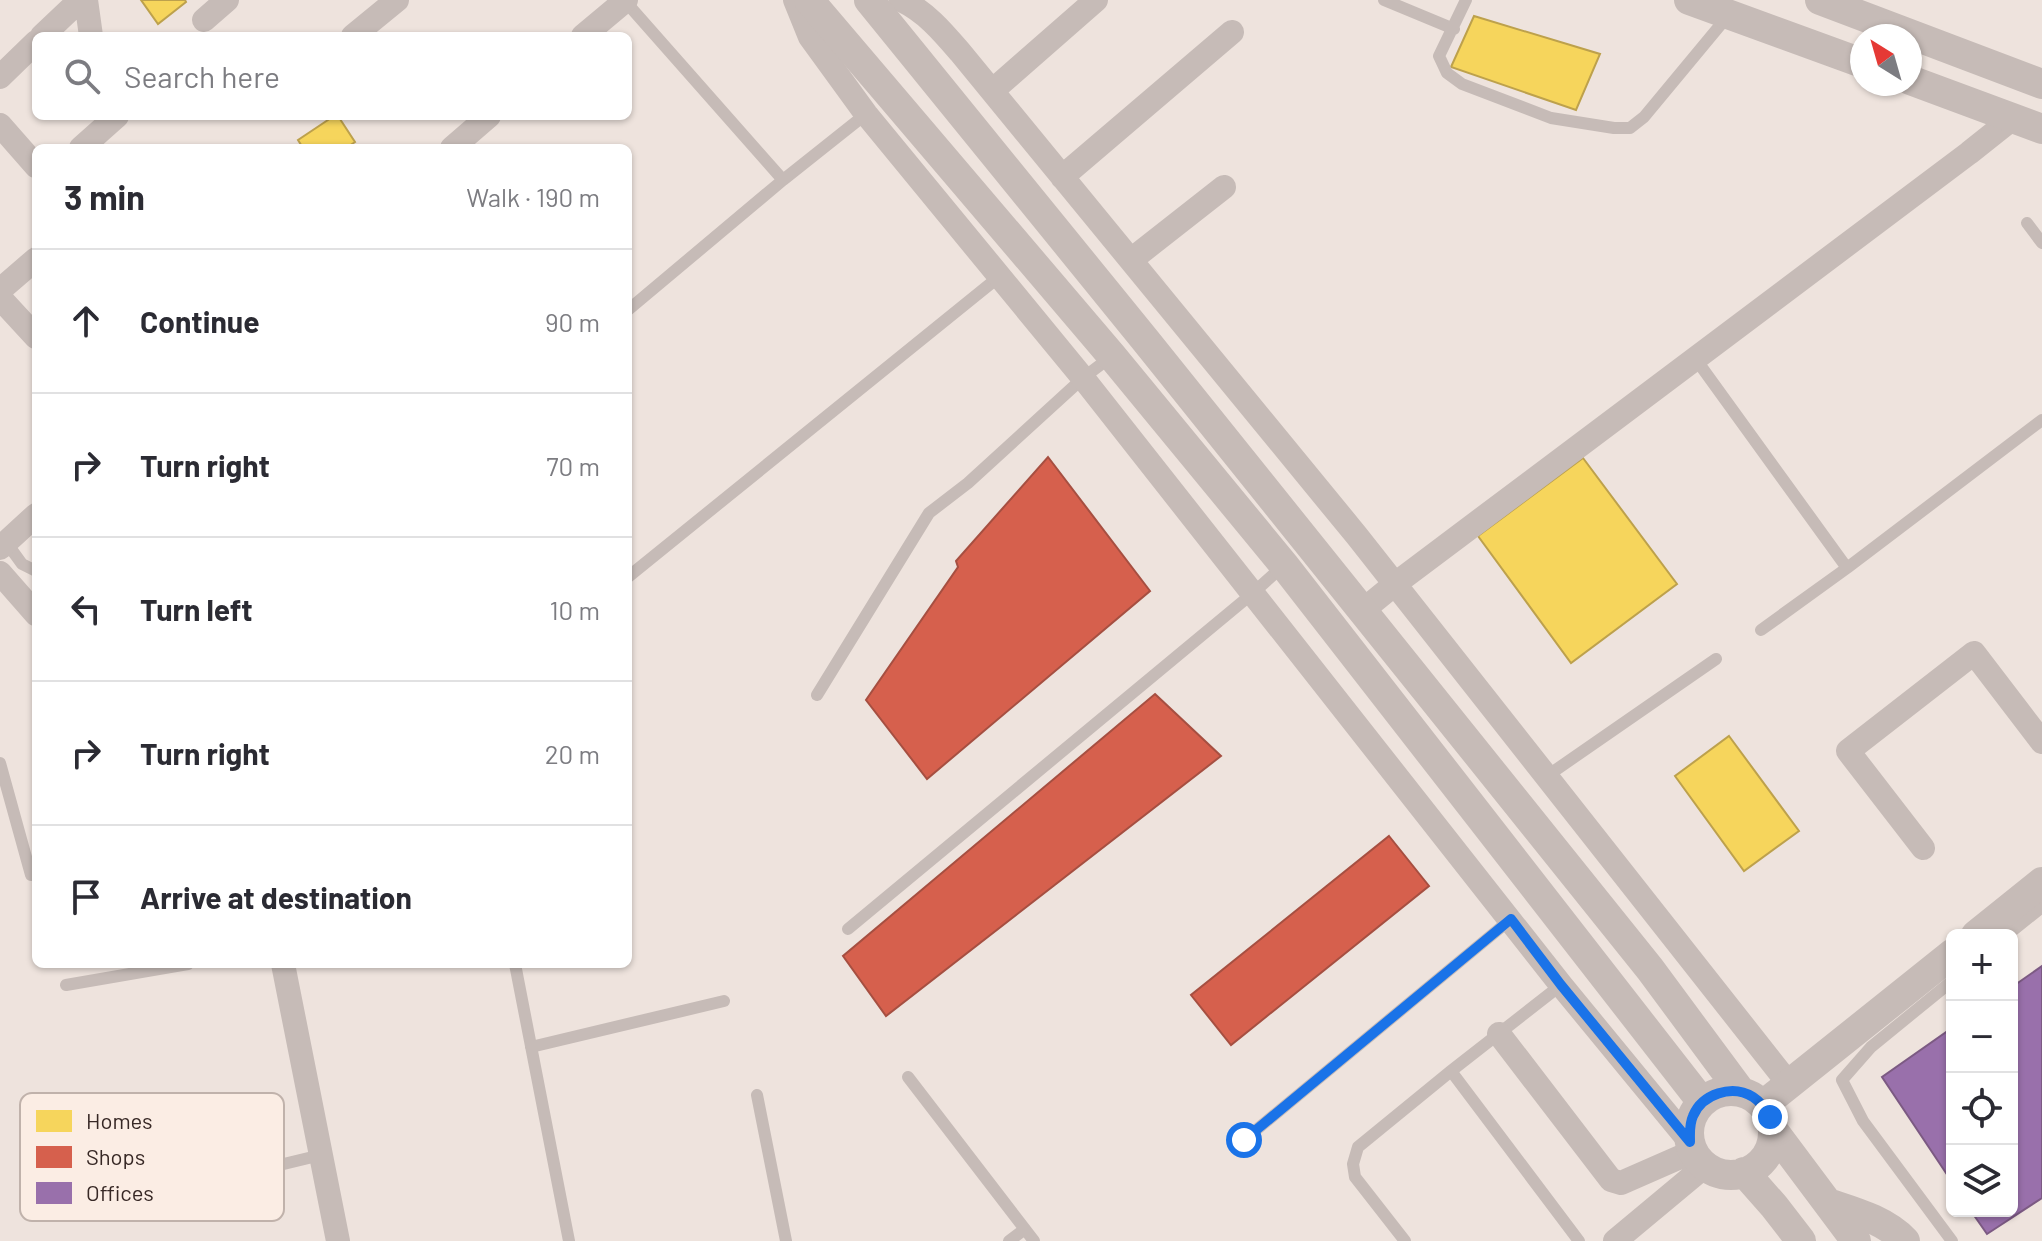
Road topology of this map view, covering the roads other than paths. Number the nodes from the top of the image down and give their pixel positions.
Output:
1 (83, 0) edge
2 (227, 0) edge
3 (397, 0) edge
4 (625, 0) edge
5 (795, 0) edge
6 (809, 0) edge
7 (869, 0) edge
8 (1096, 0) edge
9 (1384, 0) edge
10 (1466, 0) edge
11 (1689, 0) edge
12 (1820, 0) edge
13 (912, 2) edge
14 (1729, 15) junction
15 (204, 20) dead end
16 (1454, 29) junction
17 (47, 32) edge
18 (90, 32) edge
19 (358, 32) edge
20 (588, 32) edge
21 (1232, 32) dead end
22 (32, 46) edge
23 (1850, 59) edge
24 (0, 77) edge
25 (1922, 84) edge
26 (2042, 84) edge
27 (992, 91) junction
28 (866, 114) junction
29 (2013, 118) junction
30 (486, 120) edge
31 (0, 125) edge
32 (109, 126) edge
33 (2042, 129) edge
34 (86, 144) edge
35 (465, 144) edge
36 (32, 161) edge
37 (1062, 177) junction
38 (783, 180) junction
39 (1224, 187) dead end
40 (2027, 223) dead end
41 (2042, 243) edge
42 (1131, 260) junction
43 (32, 262) edge
44 (1000, 276) junction
45 (0, 290) edge
46 (0, 298) edge
47 (632, 307) edge
48 (32, 333) edge
49 (1112, 356) junction
50 (1695, 358) junction
51 (1083, 378) junction
52 (2042, 420) edge
53 (32, 519) edge
54 (3, 545) edge
55 (1284, 565) junction
56 (1847, 568) junction
57 (32, 569) edge
58 (0, 573) edge
59 (632, 574) edge
60 (1395, 584) junction
61 (1253, 593) junction
62 (32, 609) edge
63 (1362, 611) junction
64 (1761, 630) dead end
65 (1716, 659) dead end
66 (817, 695) dead end
67 (2042, 742) edge
68 (0, 763) edge
69 (1547, 776) junction
70 (1923, 848) dead end
71 (31, 875) dead end
72 (2042, 882) edge
73 (2042, 907) edge
74 (1511, 919) junction
75 (848, 929) dead end
76 (1983, 929) edge
77 (2014, 929) edge
78 (1946, 959) edge
79 (165, 968) edge
80 (284, 968) edge
81 (516, 968) edge
82 (66, 985) dead end
83 (1561, 985) junction
84 (1946, 986) edge
85 (724, 1001) dead end
86 (1499, 1034) junction
87 (531, 1047) junction
88 (1451, 1071) junction
89 (908, 1077) dead end
90 (1789, 1084) junction
91 (757, 1095) dead end
92 (1702, 1102) junction
93 (1759, 1109) junction
94 (1244, 1140) dead end
95 (1696, 1153) junction
96 (321, 1155) junction
97 (284, 1164) edge
98 (1744, 1172) junction
99 (1828, 1203) junction
100 (1774, 1206) junction
101 (1025, 1229) junction
102 (338, 1241) edge
103 (569, 1241) edge
104 (786, 1241) edge
105 (1009, 1241) edge
106 (1034, 1241) edge
107 (1405, 1241) edge
108 (1579, 1241) edge
109 (1615, 1241) edge
110 (1788, 1241) edge
111 (1801, 1241) edge
112 (1856, 1241) edge
113 (1905, 1241) edge
114 (1952, 1241) edge

1 - 17 street
1 - 18 street
2 - 15 street
3 - 19 street
4 - 20 street
4 - 38 lane
5 - 28 street
6 - 49 street
7 - 63 street
8 - 27 street
9 - 16 lane
10 - 16 lane
11 - 14 street
12 - 26 street
13 - 27 street
14 - 16 lane
14 - 23 street
21 - 37 street
22 - 24 street
25 - 29 street
27 - 37 street
28 - 38 lane
28 - 44 street
29 - 33 street
29 - 50 street
30 - 35 street
31 - 36 street
32 - 34 street
37 - 42 street
38 - 47 lane
39 - 42 street
40 - 41 lane
42 - 60 street
43 - 45 street
44 - 51 street
44 - 59 lane
46 - 48 street
49 - 51 lane
49 - 55 street
50 - 56 lane
50 - 60 street
51 - 61 street
51 - 66 lane
52 - 56 lane
53 - 54 street
54 - 57 lane
55 - 61 lane
55 - 92 street
56 - 64 lane
58 - 62 street
60 - 63 street
60 - 69 street
61 - 74 street
61 - 75 lane
63 - 93 street
65 - 69 lane
67 - 70 street
68 - 71 lane
69 - 90 street
72 - 76 street
73 - 77 lane
74 - 83 street
74 - 94 lane
78 - 90 street
79 - 82 lane
80 - 96 street
81 - 87 lane
83 - 86 lane
83 - 95 street
84 - 114 lane
85 - 87 lane
86 - 88 lane
86 - 95 street
87 - 103 lane
88 - 107 lane
88 - 108 lane
89 - 101 lane
90 - 93 street
91 - 104 lane
92 - 93 street
92 - 95 street
93 - 98 street
93 - 99 street
95 - 98 street
95 - 109 street
96 - 97 lane
96 - 102 street
98 - 100 street
99 - 112 street
99 - 113 street
100 - 110 street
100 - 111 street
101 - 105 lane
101 - 106 lane

